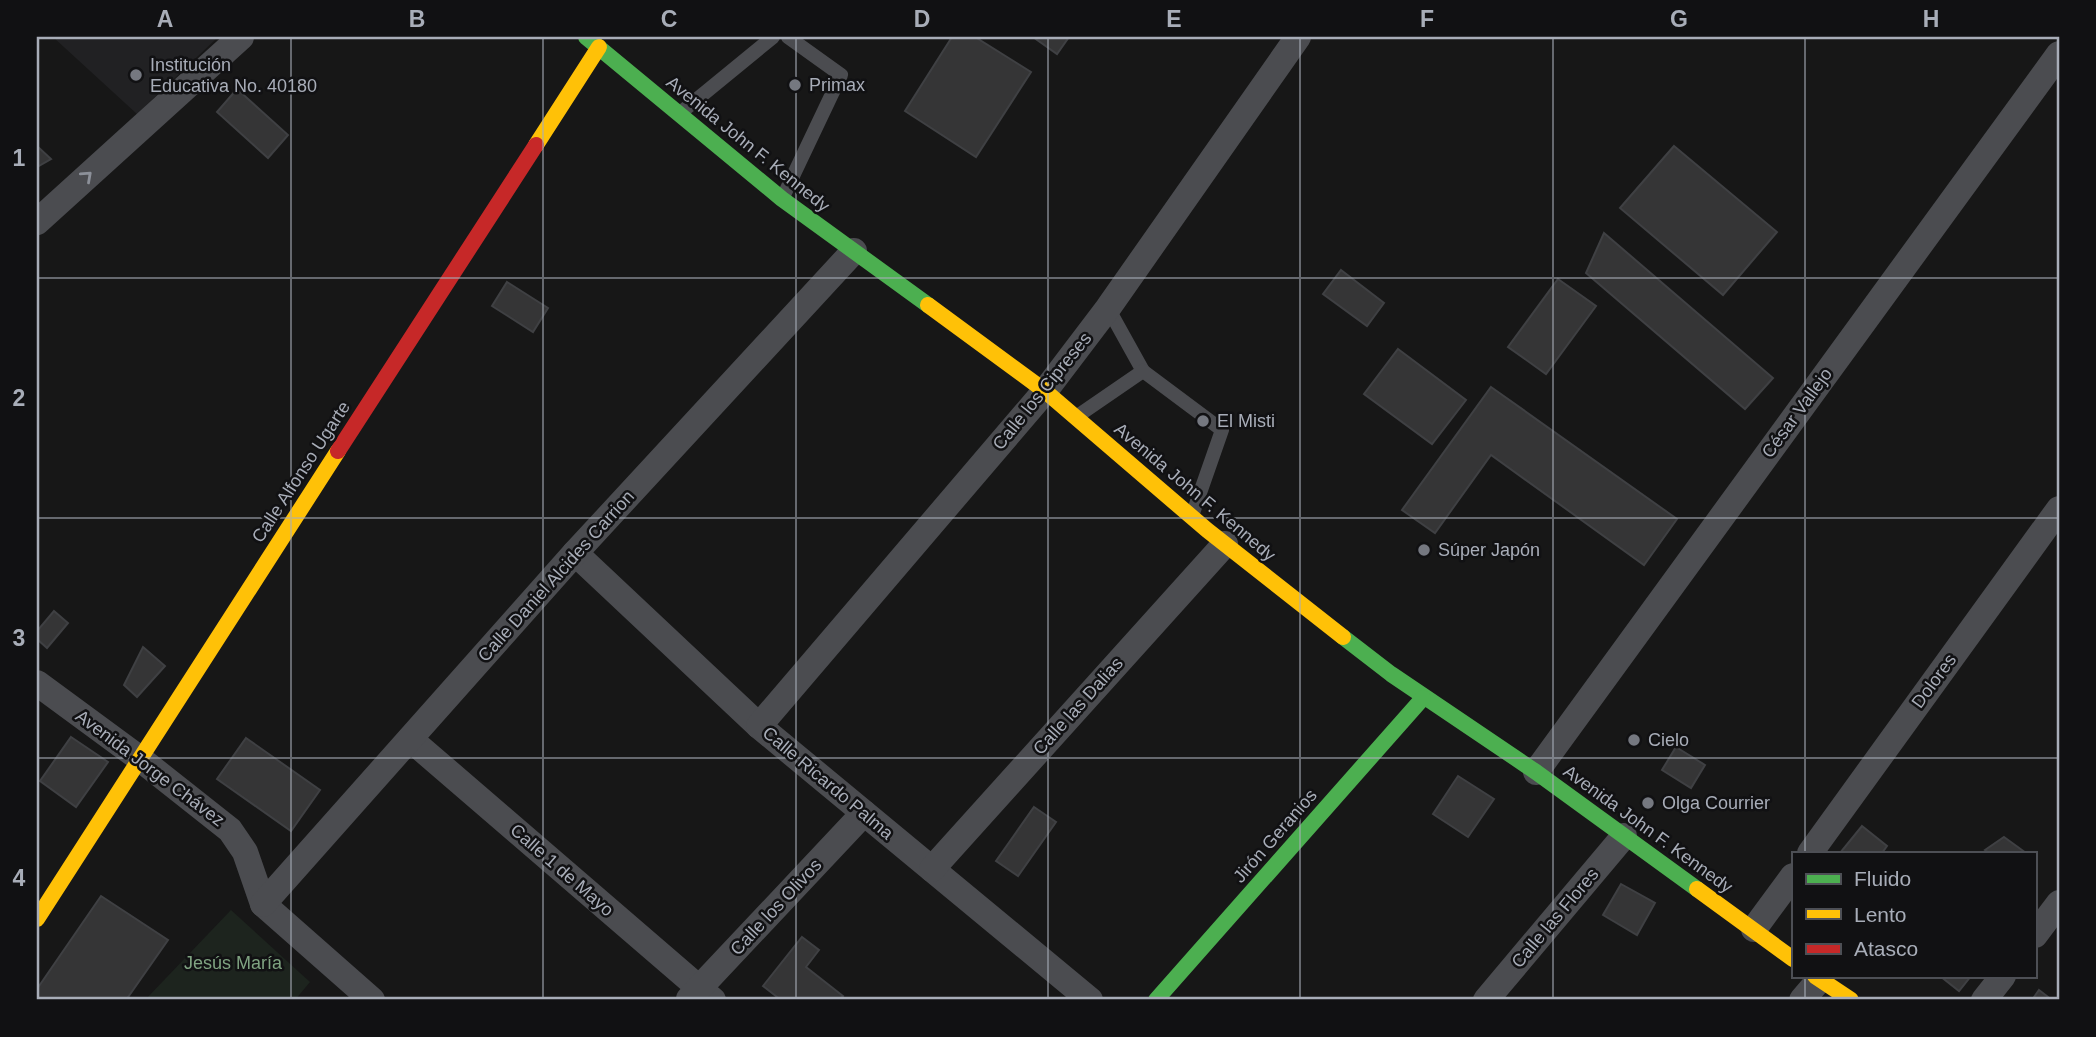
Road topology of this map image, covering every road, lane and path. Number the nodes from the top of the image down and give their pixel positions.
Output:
1 (241, 37) edge
2 (586, 37) edge
3 (773, 37) edge
4 (788, 37) edge
5 (1298, 37) edge
6 (599, 47) junction
7 (2059, 54) edge
8 (679, 114) junction
9 (782, 199) junction
10 (37, 222) edge
11 (854, 251) junction
12 (1108, 309) junction
13 (1143, 371) junction
14 (1045, 391) junction
15 (1075, 417) junction
16 (2059, 509) edge
17 (1191, 518) junction
18 (1224, 544) junction
19 (575, 553) junction
20 (37, 683) edge
21 (1423, 698) junction
22 (760, 726) junction
23 (410, 739) junction
24 (139, 758) junction
25 (1536, 772) junction
26 (864, 813) junction
27 (1624, 836) junction
28 (1811, 852) edge
29 (932, 869) junction
30 (1792, 877) edge
31 (2059, 903) edge
32 (263, 904) junction
33 (37, 919) edge
34 (1754, 929) junction
35 (2036, 934) edge
36 (1792, 958) edge
37 (1818, 978) edge
38 (2001, 978) edge
39 (355, 995) edge
40 (700, 996) edge
41 (1090, 1000) edge
42 (1156, 1000) edge
43 (1486, 1000) edge
44 (1802, 1000) edge
45 (1851, 1000) edge
46 (1984, 1000) edge

10 -> 1 street
2 - 6 main road, Avenida John F. Kennedy
3 - 8 lane
4 - 9 lane
5 - 12 street, Calle los Cipreses
6 - 8 main road, Avenida John F. Kennedy
6 - 24 main road, Calle Alfonso Ugarte
7 - 25 street, César Vallejo
8 - 9 main road, Avenida John F. Kennedy
9 - 11 main road, Avenida John F. Kennedy
11 - 14 main road, Avenida John F. Kennedy
11 - 19 street, Calle Daniel Alcides Carrion
12 - 13 lane
12 - 14 street, Calle los Cipreses
13 - 15 lane
13 - 17 lane
14 - 15 main road, Avenida John F. Kennedy
14 - 22 street, Calle los Cipreses
15 - 17 main road, Avenida John F. Kennedy
16 - 28 street, Dolores
17 - 18 main road, Avenida John F. Kennedy
18 - 21 main road, Avenida John F. Kennedy
18 - 29 street, Calle las Dalias
19 - 22 street, Calle Ricardo Palma
19 - 23 street, Calle Daniel Alcides Carrion
20 - 24 street, Avenida Jorge Chávez
21 - 25 main road, Avenida John F. Kennedy
21 - 42 main road, Jirón Geranios
22 - 26 street, Calle Ricardo Palma
23 - 32 street, Calle Daniel Alcides Carrion
23 - 40 street, Calle 1 de Mayo
24 - 32 street, Avenida Jorge Chávez
24 - 33 main road, Calle Alfonso Ugarte
25 - 27 main road, Avenida John F. Kennedy
26 - 29 street, Calle Ricardo Palma
26 - 40 street, Calle los Olivos
27 - 34 main road, Avenida John F. Kennedy
27 - 43 street, Calle las Flores
29 - 41 street, Calle Ricardo Palma
30 - 34 street
31 - 35 street
32 - 39 street
34 - 36 main road, Avenida John F. Kennedy
37 - 44 street
37 - 45 main road
38 - 46 street

